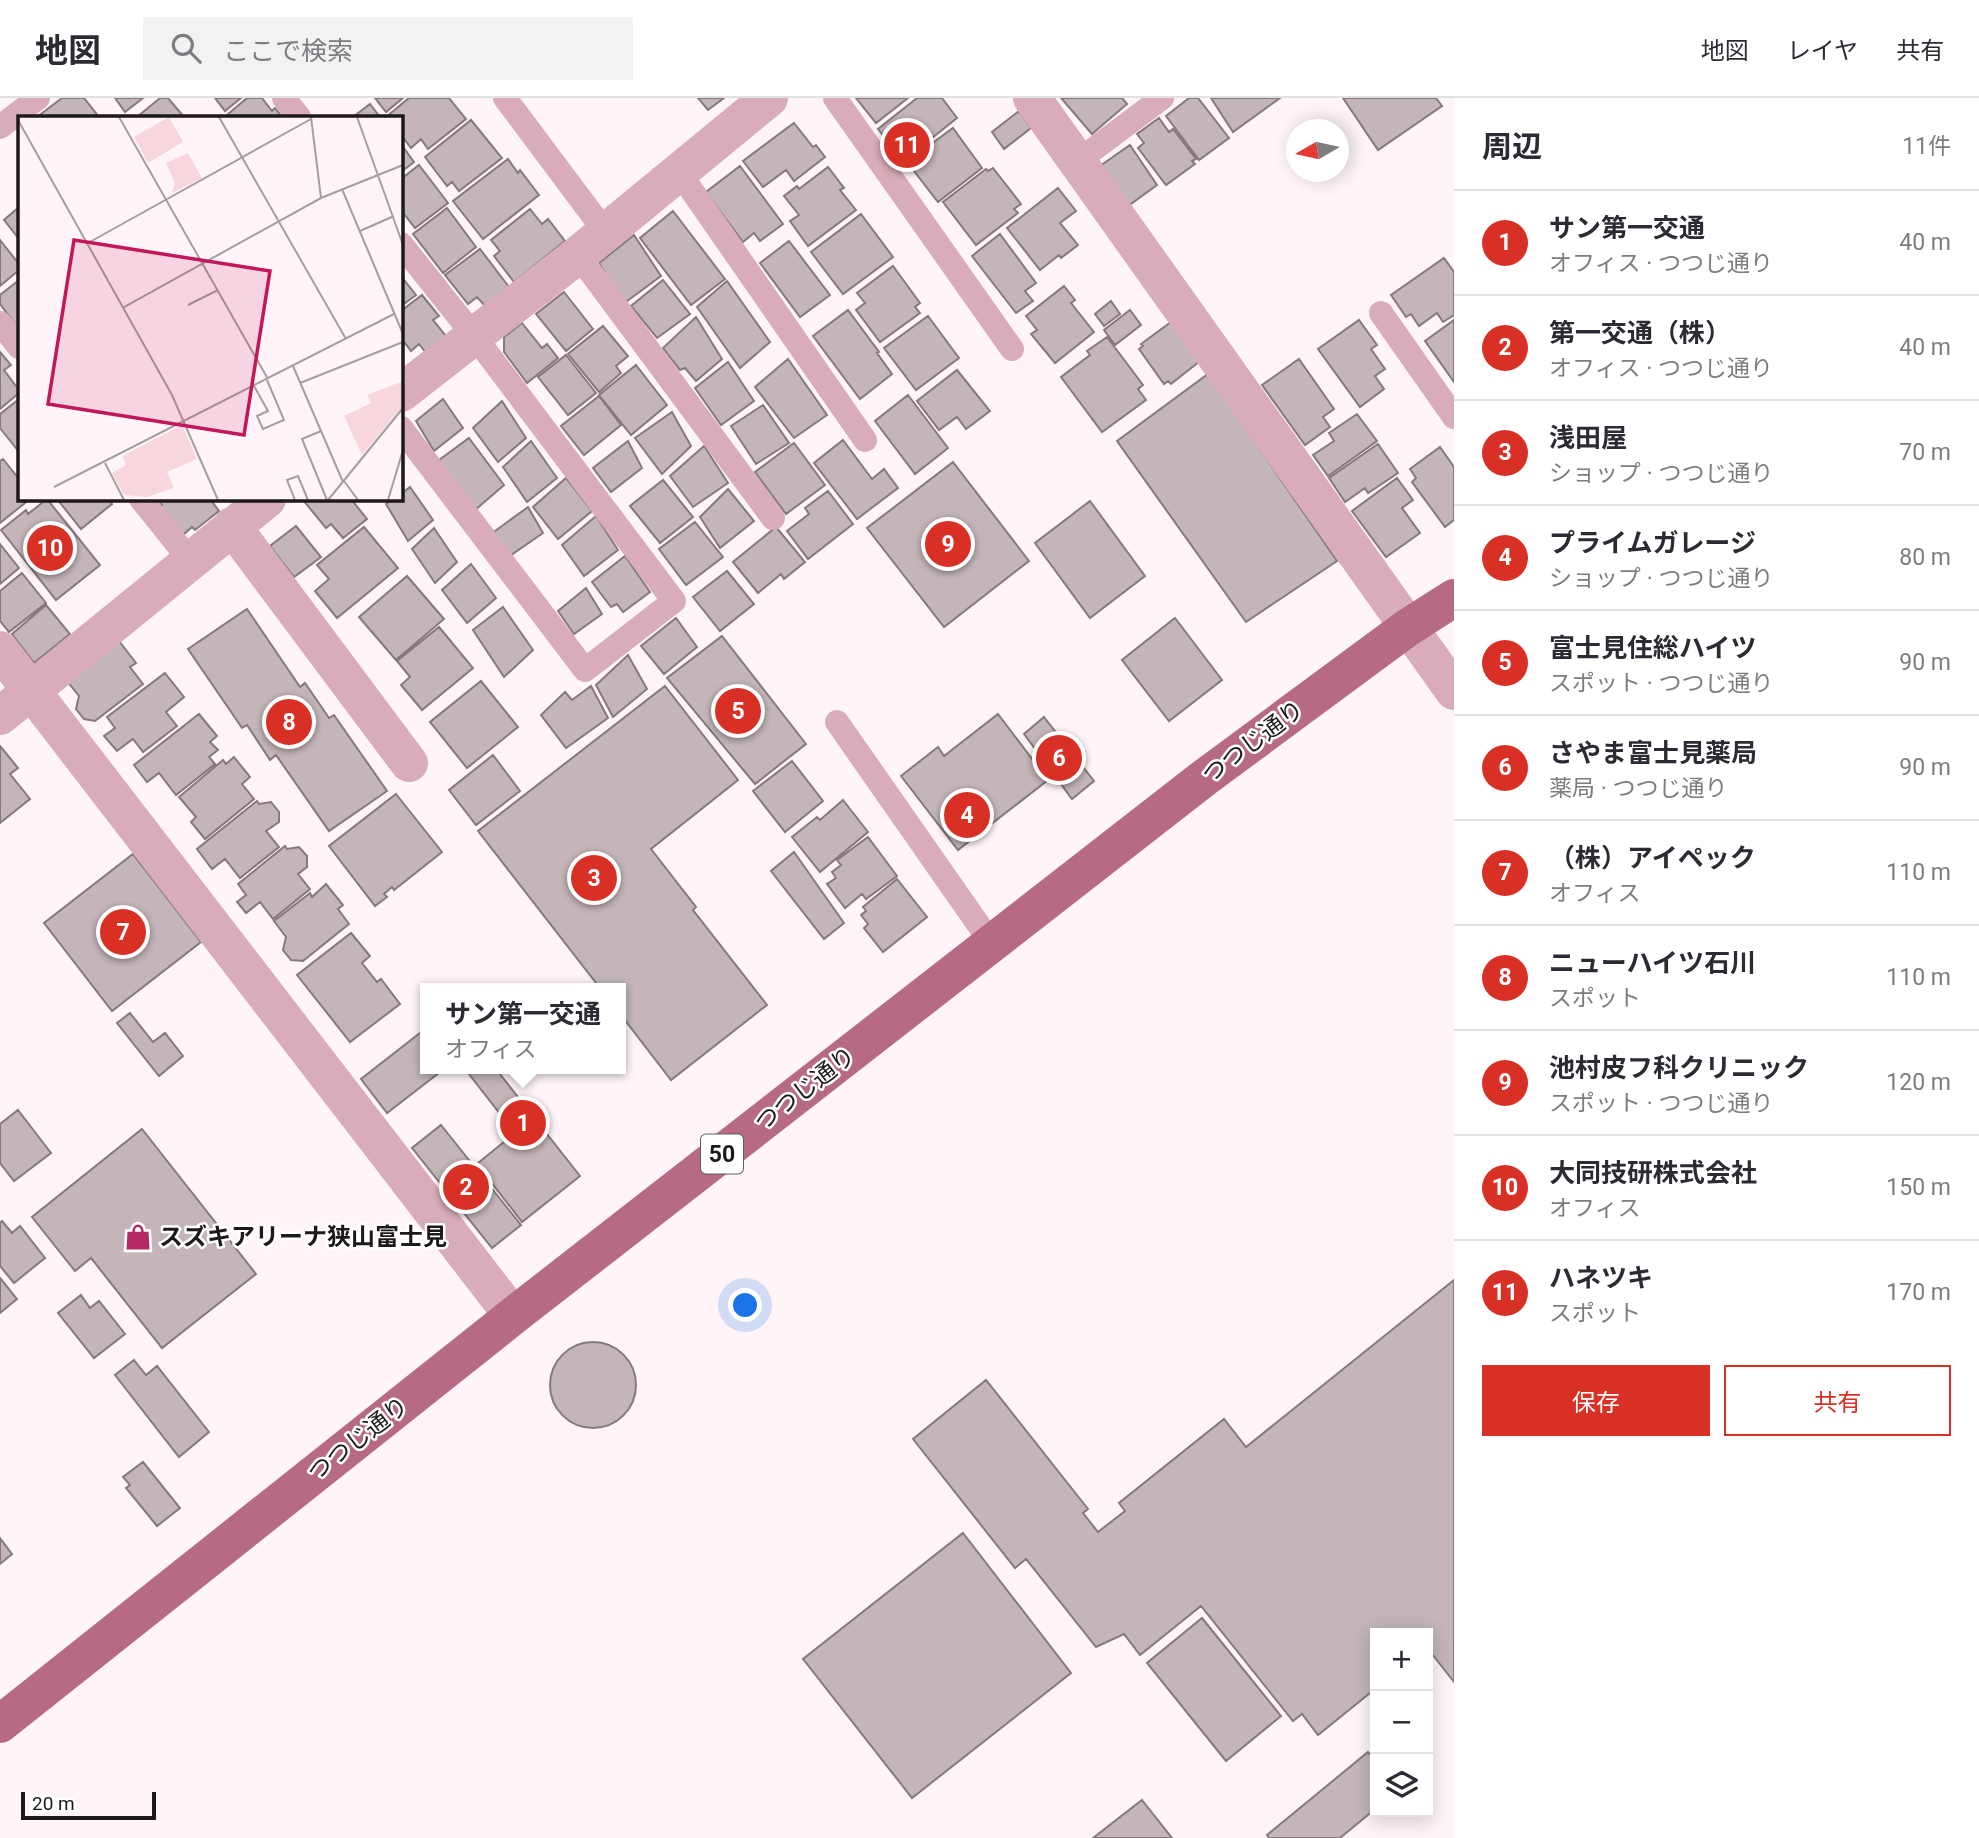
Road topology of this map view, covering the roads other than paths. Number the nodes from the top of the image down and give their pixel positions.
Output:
1 (38, 98) edge
2 (284, 98) edge
3 (505, 98) edge
4 (769, 98) edge
5 (835, 98) edge
6 (1032, 98) edge
7 (1162, 98) edge
8 (298, 116) edge
9 (0, 127) edge
10 (1078, 161) junction
11 (679, 172) junction
12 (592, 244) junction
13 (402, 245) edge
14 (1381, 313) dead end
15 (0, 323) edge
16 (475, 337) junction
17 (18, 346) edge
18 (1012, 349) dead end
19 (402, 392) edge
20 (1454, 416) edge
21 (402, 429) edge
22 (865, 440) dead end
23 (142, 500) edge
24 (266, 500) edge
25 (773, 519) dead end
26 (232, 526) junction
27 (190, 560) junction
28 (1454, 598) edge
29 (1407, 628) junction
30 (0, 650) edge
31 (31, 690) junction
32 (1454, 691) edge
33 (0, 716) edge
34 (838, 722) dead end
35 (409, 763) dead end
36 (992, 944) junction
37 (513, 1317) junction
38 (3, 1714) edge

1 - 9 lane
2 - 8 lane
3 - 12 lane
4 - 11 street
5 - 18 lane
6 - 10 street
7 - 10 lane
10 - 29 street
11 - 12 street
11 - 22 lane
12 - 16 street
12 - 25 lane
13 - 16 lane
14 - 20 lane
15 - 17 lane
16 - 19 street
16 - 21 lane
23 - 27 lane
24 - 26 street
26 - 27 street
26 - 35 street
27 - 31 street
28 - 29 main road, つつじ通り / 50
29 - 32 street
29 - 36 main road, つつじ通り / 50
30 - 31 street
31 - 33 street
31 - 37 street
34 - 36 lane
36 - 37 main road, つつじ通り / 50
37 - 38 main road, つつじ通り / 50

